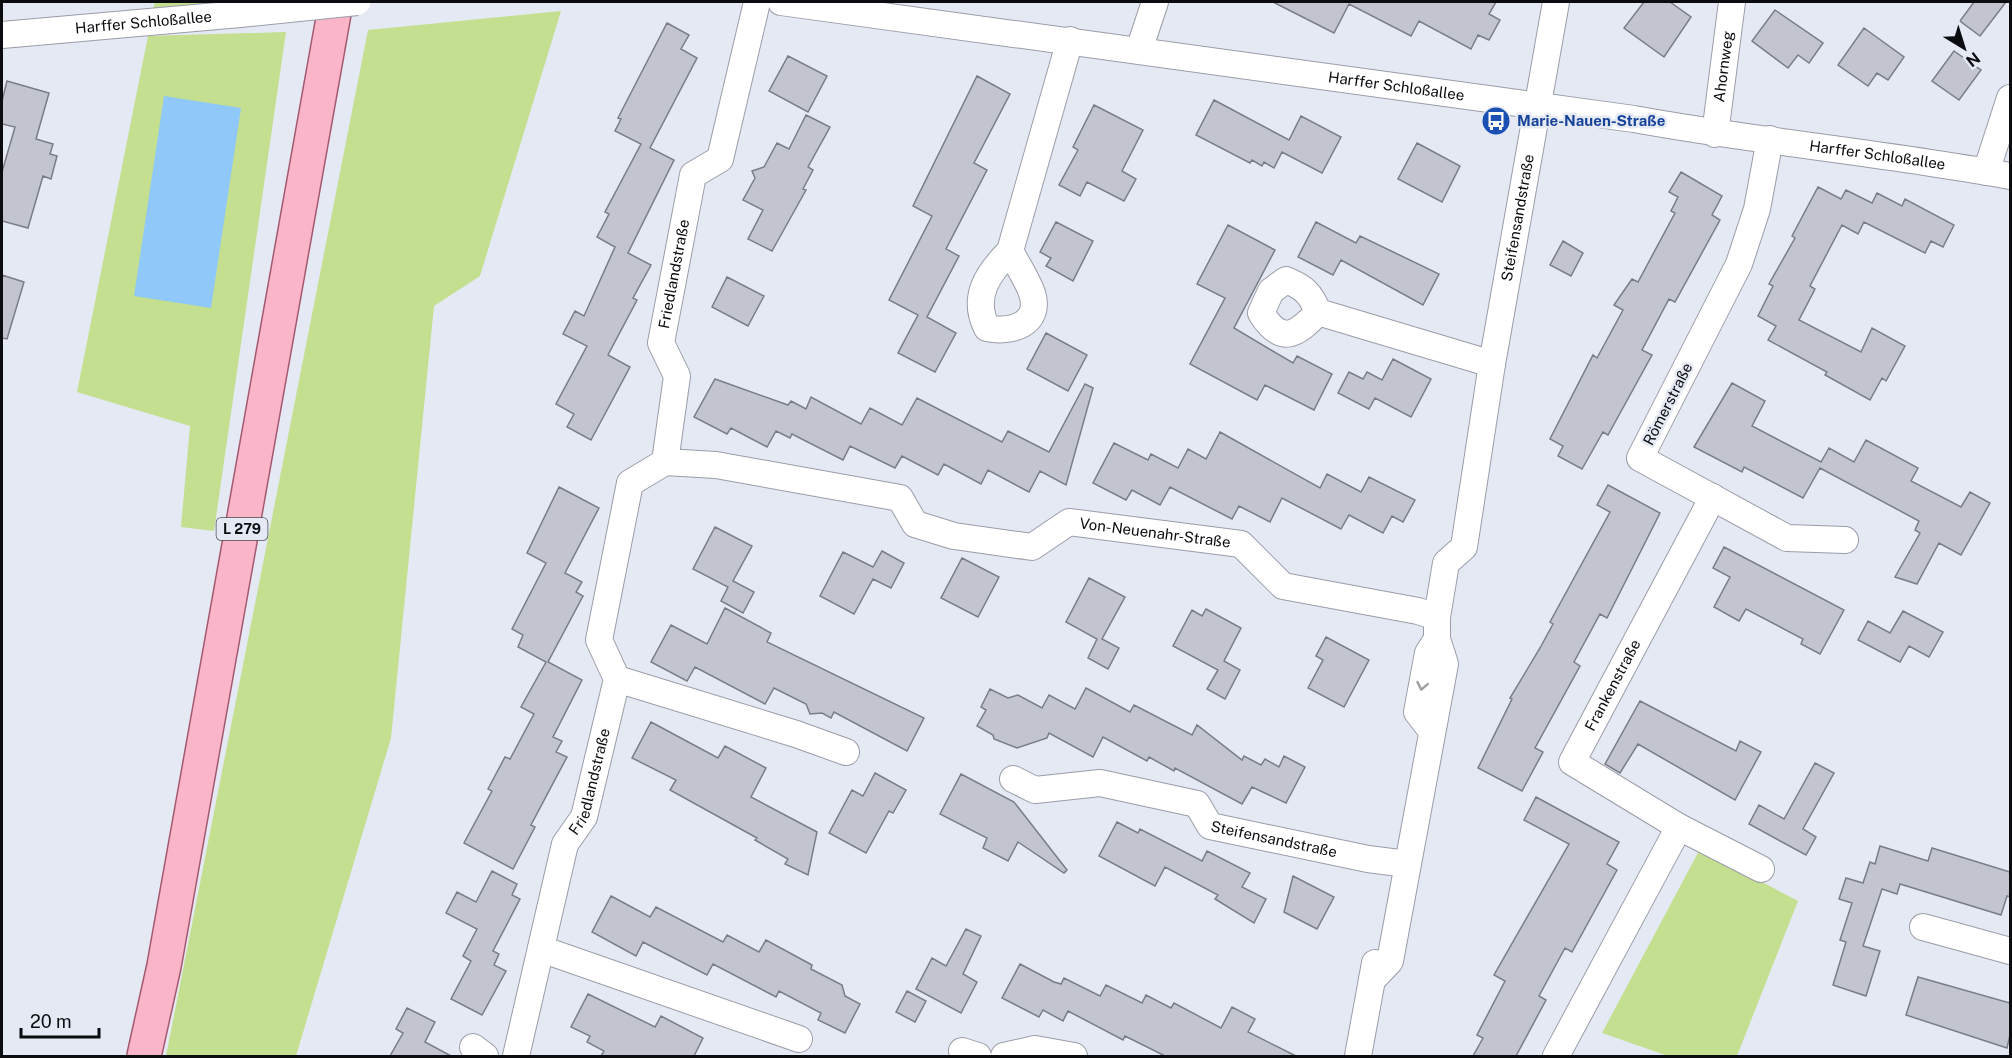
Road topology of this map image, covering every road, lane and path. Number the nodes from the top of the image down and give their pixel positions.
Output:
1 (336, 2) edge
2 (357, 2) edge
3 (756, 2) edge
4 (781, 2) edge
5 (1155, 2) edge
6 (1556, 2) edge
7 (1732, 2) edge
8 (876, 7) edge
9 (2, 35) edge
10 (1070, 40) junction
11 (1139, 50) junction
12 (2010, 98) edge
13 (1539, 106) junction
14 (1715, 134) junction
15 (1770, 139) junction
16 (1998, 174) edge
17 (1010, 251) dead end
18 (1318, 312) dead end
19 (1492, 364) junction
20 (665, 462) junction
21 (1713, 497) junction
22 (1845, 540) dead end
23 (1437, 628) junction
24 (617, 679) junction
25 (846, 752) dead end
26 (1013, 779) dead end
27 (1679, 827) junction
28 (1761, 869) dead end
29 (1406, 873) junction
30 (1923, 927) dead end
31 (541, 949) junction
32 (2010, 951) edge
33 (799, 1039) dead end
34 (144, 1056) edge
35 (516, 1056) edge
36 (1004, 1056) edge
37 (1074, 1056) edge
38 (1358, 1056) edge
39 (1556, 1056) edge

1 - 34 main road, L 279
2 - 9 street, Harffer Schloßallee, bridge
3 - 20 street, Friedlandstraße
4 - 8 street, Harffer Schloßallee
5 - 11 street
6 - 13 street, Steifensandstraße
7 - 14 street, Ahornweg
8 - 10 street, Harffer Schloßallee
10 - 11 street, Harffer Schloßallee
10 - 17 street
11 - 13 street, Harffer Schloßallee
12 - 16 street
13 - 14 street, Harffer Schloßallee
13 - 19 street, Steifensandstraße
14 - 15 street, Harffer Schloßallee
15 - 16 street, Harffer Schloßallee
15 - 21 street, Römerstraße
18 - 19 street
19 - 23 street, Steifensandstraße
20 - 23 street, Von-Neuenahr-Straße
20 - 24 street
21 - 22 street, Römerstraße
21 - 27 street, Frankenstraße
23 - 29 street, Steifensandstraße
24 - 25 street
24 - 31 street, Friedlandstraße
26 - 29 street, Steifensandstraße
27 - 28 street, Frankenstraße
27 - 39 street
29 - 38 street
30 - 32 street
31 - 33 street
31 - 35 street, Friedlandstraße
36 - 37 street

